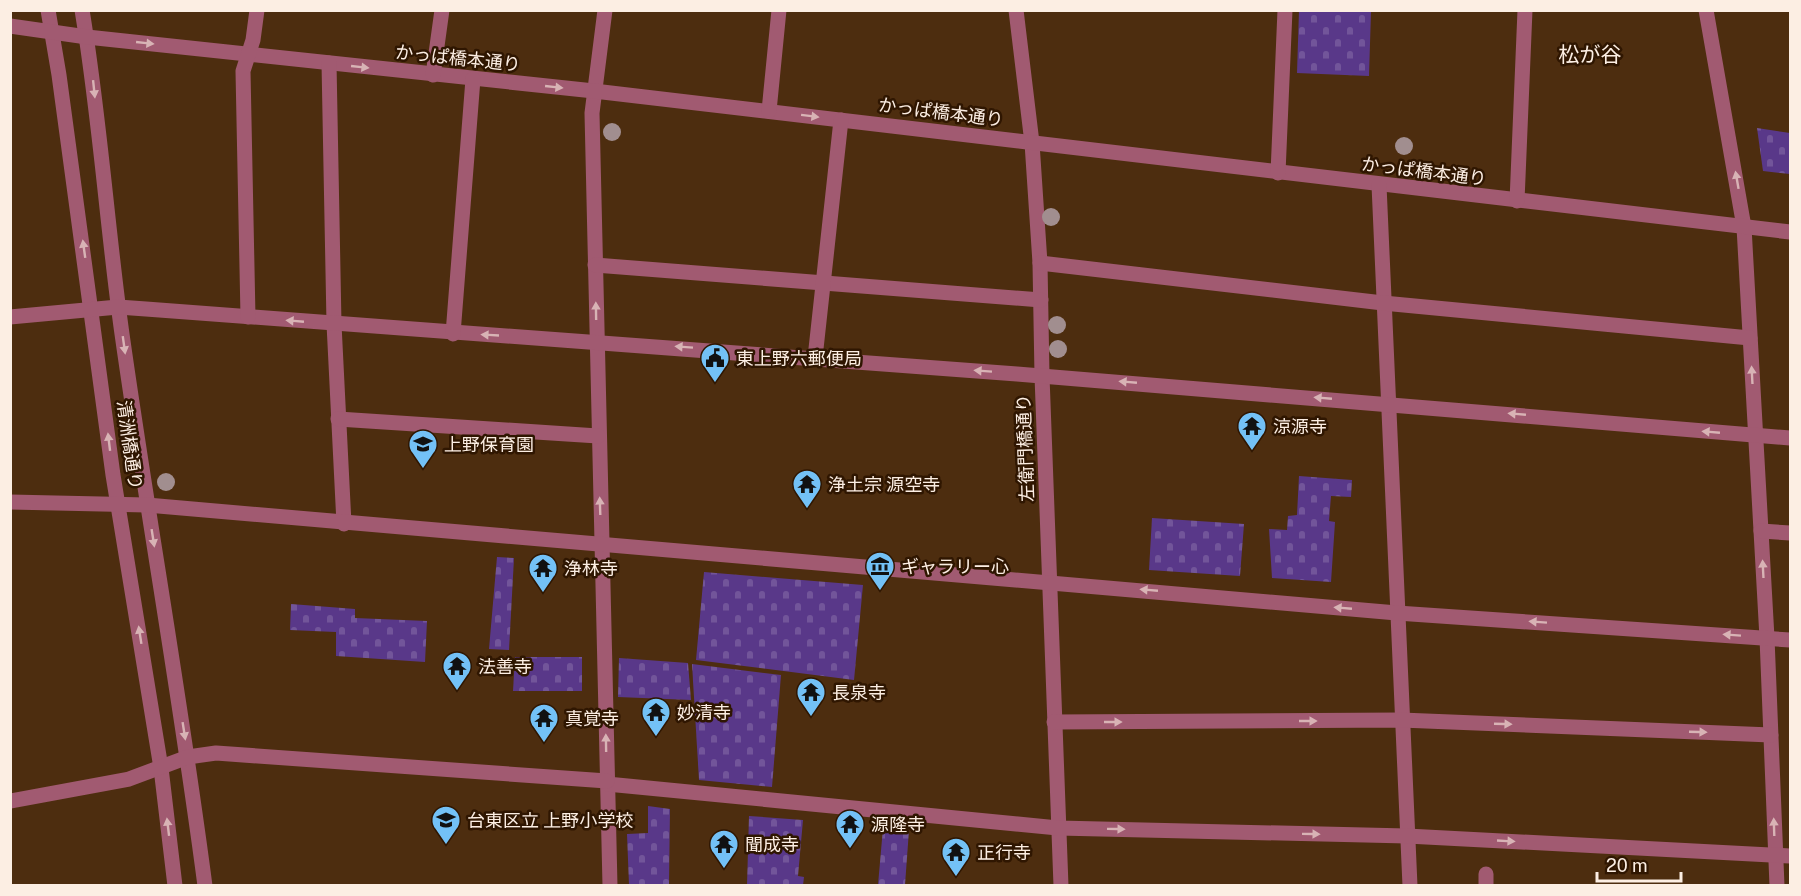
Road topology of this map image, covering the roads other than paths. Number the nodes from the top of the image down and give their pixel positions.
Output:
1 (48, 10) edge
2 (82, 10) edge
3 (257, 10) edge
4 (442, 10) edge
5 (605, 10) edge
6 (779, 10) edge
7 (1016, 10) edge
8 (1284, 10) edge
9 (1525, 10) edge
10 (1706, 10) edge
11 (10, 26) edge
12 (52, 32) junction
13 (87, 37) junction
14 (248, 54) junction
15 (330, 63) junction
16 (433, 75) junction
17 (473, 79) junction
18 (594, 91) junction
19 (769, 111) junction
20 (841, 120) junction
21 (1032, 143) junction
22 (1278, 173) junction
23 (1378, 185) junction
24 (1517, 201) junction
25 (1744, 226) junction
26 (1791, 232) edge
27 (1040, 263) junction
28 (595, 266) junction
29 (823, 283) junction
30 (1041, 300) junction
31 (1383, 303) junction
32 (118, 307) junction
33 (92, 310) junction
34 (248, 316) junction
35 (10, 317) edge
36 (334, 324) junction
37 (453, 334) junction
38 (1750, 338) junction
39 (596, 340) junction
40 (815, 358) junction
41 (1042, 376) junction
42 (1387, 403) junction
43 (339, 419) junction
44 (598, 436) junction
45 (1756, 436) junction
46 (1791, 438) edge
47 (10, 502) edge
48 (119, 504) junction
49 (147, 505) junction
50 (344, 524) junction
51 (1761, 531) junction
52 (1791, 533) edge
53 (602, 546) junction
54 (1050, 581) junction
55 (1397, 613) junction
56 (1767, 638) junction
57 (1791, 640) edge
58 (1401, 720) junction
59 (1054, 722) junction
60 (1771, 735) junction
61 (188, 757) junction
62 (161, 768) junction
63 (607, 783) junction
64 (10, 801) edge
65 (1058, 828) junction
66 (1407, 836) junction
67 (1783, 855) edge
68 (175, 885) edge
69 (205, 885) edge
70 (610, 885) edge
71 (1061, 885) edge
72 (1410, 885) edge
73 (1777, 885) edge

1 - 12 street, 清洲橋通り
2 - 13 street, 清洲橋通り
3 - 14 street
4 - 16 street
5 - 18 street
6 - 19 street
7 - 21 street, 左衛門橋通り
8 - 22 street
9 - 24 street
25 -> 10 street
11 - 12 street, かっぱ橋本通り
12 - 13 street, かっぱ橋本通り
33 -> 12 street, 清洲橋通り
13 -> 14 street, かっぱ橋本通り
13 -> 32 street, 清洲橋通り
14 - 15 street, かっぱ橋本通り
14 - 34 street
15 -> 16 street, かっぱ橋本通り
15 - 36 street
16 - 17 street, かっぱ橋本通り
17 -> 18 street, かっぱ橋本通り
17 - 37 street
18 - 19 street, かっぱ橋本通り
18 - 28 street
19 -> 20 street, かっぱ橋本通り
20 - 21 street, かっぱ橋本通り
20 - 29 street
21 - 22 street, かっぱ橋本通り
21 - 27 street, 左衛門橋通り
22 - 23 street, かっぱ橋本通り
23 - 24 street, かっぱ橋本通り
23 - 31 street
24 - 25 street, かっぱ橋本通り
25 - 26 street, かっぱ橋本通り
25 - 38 street
27 - 30 street, 左衛門橋通り
27 - 31 street
28 - 29 street
39 -> 28 street
29 - 30 street
29 - 40 street
30 - 41 street, 左衛門橋通り
31 - 38 street
31 - 42 street
32 - 33 street
32 - 34 street
32 -> 49 street, 清洲橋通り
33 - 35 street
48 -> 33 street, 清洲橋通り
36 -> 34 street
36 - 37 street
36 - 43 street
39 -> 37 street
45 -> 38 street
40 -> 39 street
39 - 44 street
41 -> 40 street
42 -> 41 street
41 - 54 street, 左衛門橋通り
45 -> 42 street
42 - 55 street
43 - 44 street
43 - 50 street
53 -> 44 street
45 - 46 street
45 - 51 street
47 - 48 street
48 - 49 street
62 -> 48 street, 清洲橋通り
49 - 50 street
49 -> 61 street, 清洲橋通り
50 - 53 street
51 - 52 street
56 -> 51 street
53 - 54 street
63 -> 53 street
55 -> 54 street
54 - 59 street, 左衛門橋通り
56 -> 55 street
55 - 58 street
56 - 57 street
56 - 60 street
59 -> 58 street
58 -> 60 street
58 - 66 street
59 - 65 street, 左衛門橋通り
67 -> 60 street
61 - 62 street
61 - 63 street
61 - 69 street, 清洲橋通り
62 - 64 street
68 -> 62 street, 清洲橋通り
63 - 65 street
63 - 70 street
65 -> 66 street
65 - 71 street, 左衛門橋通り
66 -> 67 street
66 - 72 street
67 - 73 street

